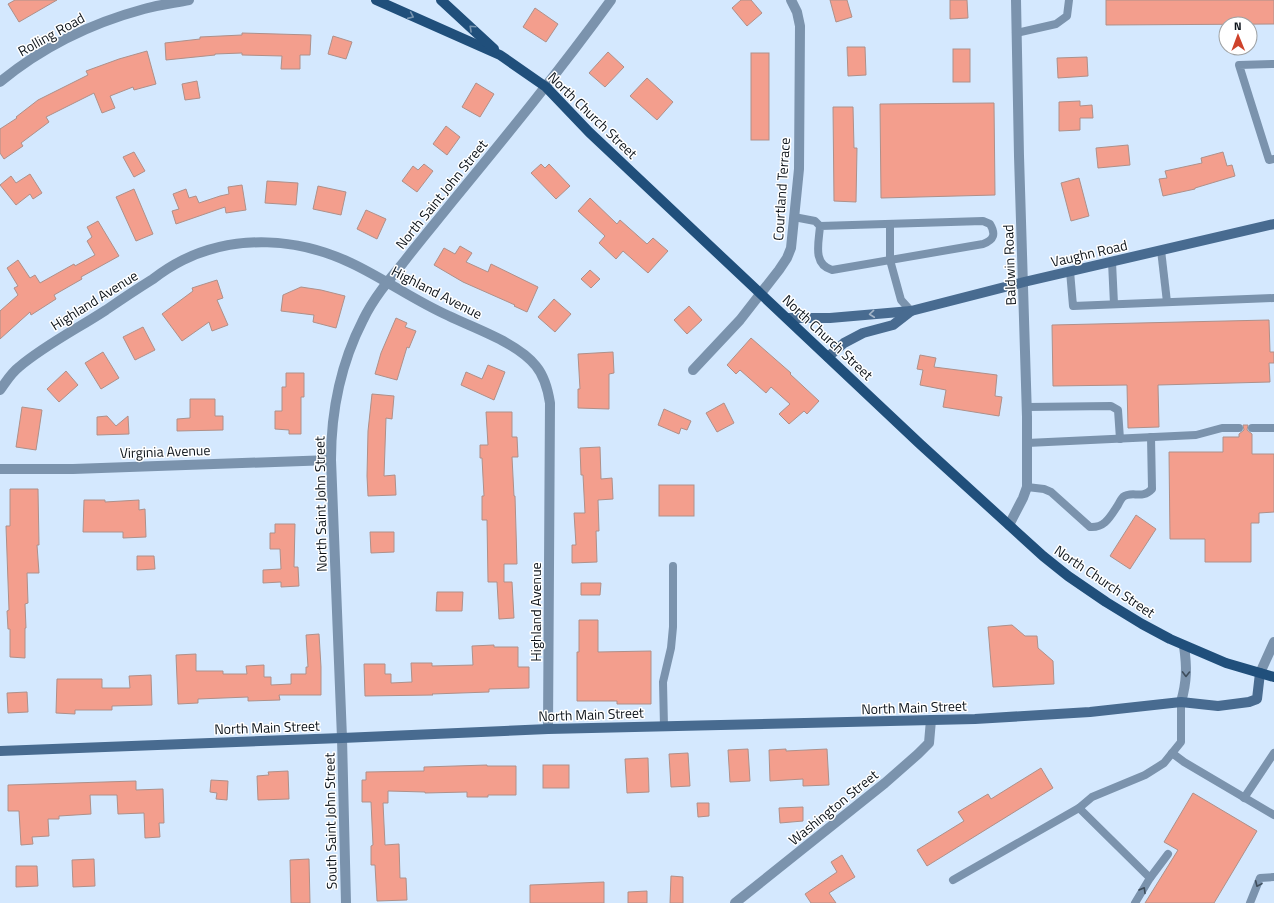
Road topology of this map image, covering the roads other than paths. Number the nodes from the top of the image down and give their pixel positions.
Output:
1 (189, 0) edge
2 (376, 0) edge
3 (441, 0) edge
4 (612, 0) edge
5 (791, 0) edge
6 (1016, 0) edge
7 (1069, 0) edge
8 (1016, 33) junction
9 (500, 55) junction
10 (1274, 64) edge
11 (0, 82) edge
12 (546, 87) junction
13 (1274, 159) edge
14 (794, 217) junction
15 (890, 224) junction
16 (1274, 224) edge
17 (820, 226) junction
18 (1161, 250) junction
19 (890, 260) junction
20 (1112, 262) junction
21 (1070, 271) junction
22 (387, 282) junction
23 (1024, 282) junction
24 (761, 293) junction
25 (1274, 298) edge
26 (1167, 302) junction
27 (1114, 304) junction
28 (911, 311) junction
29 (787, 318) junction
30 (828, 357) junction
31 (693, 370) dead end
32 (0, 390) edge
33 (1027, 408) junction
34 (1239, 428) dead end
35 (1252, 428) dead end
36 (1274, 428) edge
37 (1151, 437) junction
38 (1120, 439) junction
39 (1027, 443) junction
40 (331, 460) junction
41 (0, 469) edge
42 (1027, 487) junction
43 (1009, 525) junction
44 (673, 566) dead end
45 (1274, 642) edge
46 (1184, 646) junction
47 (1260, 674) junction
48 (1274, 677) edge
49 (1181, 702) junction
50 (931, 720) junction
51 (664, 727) junction
52 (548, 729) junction
53 (342, 738) junction
54 (0, 751) edge
55 (1172, 753) junction
56 (1274, 753) edge
57 (1244, 798) junction
58 (1079, 808) junction
59 (1274, 815) edge
60 (1168, 854) dead end
61 (1274, 877) edge
62 (1150, 878) junction
63 (953, 880) dead end
64 (346, 903) edge
65 (735, 903) edge
66 (1135, 903) edge
67 (1250, 903) edge

1 - 11 street, Rolling Road
2 -> 9 main road, North Church Street
9 -> 3 main road
4 - 12 street, North Saint John Street
5 - 14 street, Courtland Terrace
6 - 8 street, Baldwin Road
7 - 8 lane
8 - 23 street, Baldwin Road
9 - 12 main road, North Church Street
10 - 13 lane
12 - 22 street, North Saint John Street
12 - 24 main road, North Church Street
14 - 17 lane
14 - 24 street, Courtland Terrace
15 - 17 lane
15 - 19 lane
15 - 19 lane
16 - 18 street, Vaughn Road
17 - 19 lane
18 - 20 street, Vaughn Road
18 - 26 lane
19 - 28 lane
20 - 21 street, Vaughn Road
20 - 27 lane
21 - 23 street, Vaughn Road
21 - 27 lane
22 - 32 street, Highland Avenue
22 - 40 street, North Saint John Street
22 - 52 street, Highland Avenue
23 - 28 street, Vaughn Road
23 - 33 street, Baldwin Road
24 - 29 main road, North Church Street
24 - 31 street, Courtland Terrace
25 - 26 lane
26 - 27 lane
28 -> 29 street, Vaughn Road
28 - 30 street, Vaughn Road
29 - 30 main road, North Church Street
30 - 43 main road, North Church Street
33 - 38 lane
33 - 39 street, Baldwin Road
34 - 37 lane
35 - 36 lane
37 - 38 lane
37 - 42 lane
38 - 39 lane
39 - 42 street, Baldwin Road
40 - 41 street, Virginia Avenue
40 - 53 street, North Saint John Street
42 - 43 street, Baldwin Road
43 - 46 main road, North Church Street
44 - 51 lane
45 - 47 street
46 - 47 main road, North Church Street
46 -> 49 street
47 - 48 main road, North Church Street
47 - 49 street, North Main Street
49 - 50 street, North Main Street
49 - 55 lane
50 - 51 street, North Main Street
50 - 65 street, Washington Street
51 - 52 street, North Main Street
52 - 53 street, North Main Street
53 - 54 street, North Main Street
53 - 64 street, South Saint John Street
55 - 57 lane
55 - 58 lane
56 - 57 lane
57 - 59 lane
58 - 62 lane
58 - 63 lane
60 - 62 lane
61 -> 67 lane
66 -> 62 lane

